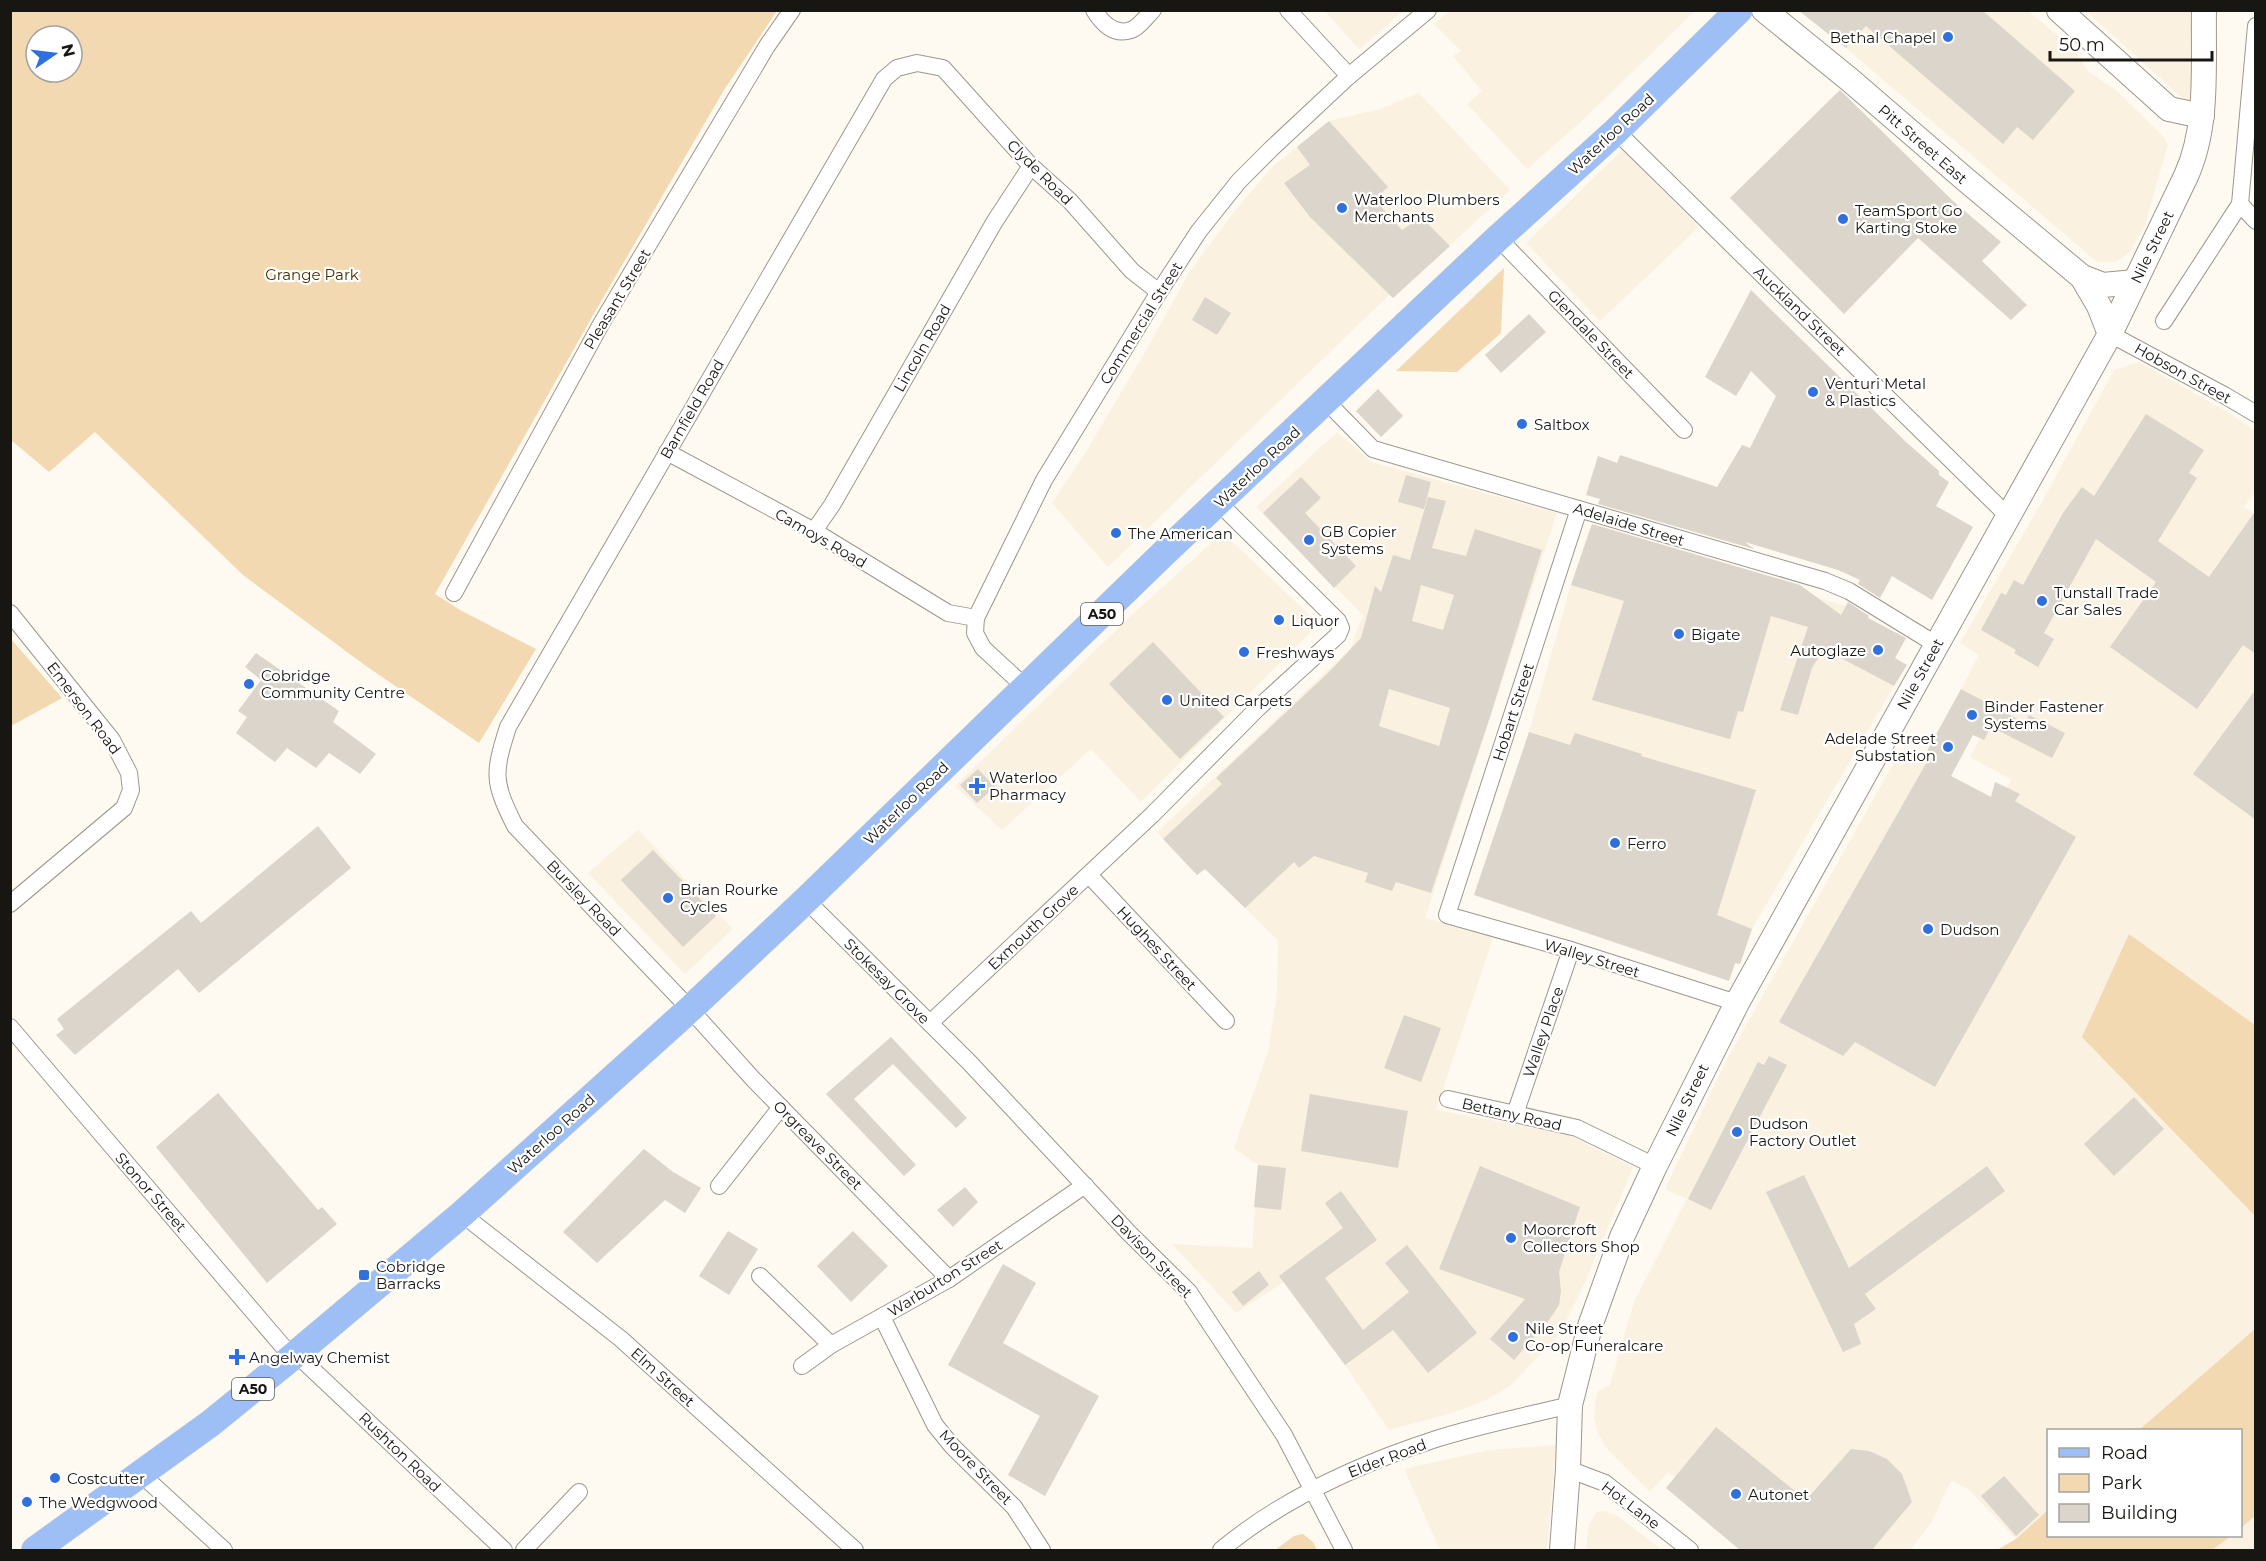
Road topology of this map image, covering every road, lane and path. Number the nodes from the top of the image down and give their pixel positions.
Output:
1 (792, 10) edge
2 (1094, 10) edge
3 (1153, 10) edge
4 (1288, 10) edge
5 (1428, 10) edge
6 (1739, 10) edge
7 (1764, 10) edge
8 (2059, 10) edge
9 (2205, 10) edge
10 (2256, 26) edge
11 (917, 63) joint
12 (1349, 76) junction
13 (2202, 116) junction
14 (1616, 131) junction
15 (1031, 166) junction
16 (2240, 204) junction
17 (2256, 221) edge
18 (1498, 238) junction
19 (2082, 277) junction
20 (2135, 282) junction
21 (1159, 292) junction
22 (2163, 321) dead end
23 (2110, 334) junction
24 (1326, 401) junction
25 (2256, 414) edge
26 (1684, 430) dead end
27 (668, 452) junction
28 (1219, 503) junction
29 (1579, 509) junction
30 (2009, 517) junction
31 (814, 531) junction
32 (454, 594) dead end
33 (10, 613) edge
34 (976, 618) junction
35 (1937, 645) junction
36 (1025, 687) junction
37 (496, 777) joint
38 (1089, 875) junction
39 (806, 900) junction
40 (10, 904) edge
41 (1447, 915) joint
42 (1571, 951) junction
43 (1737, 1003) junction
44 (690, 1009) junction
45 (1226, 1021) dead end
46 (930, 1023) junction
47 (10, 1027) edge
48 (981, 1076) joint
49 (1448, 1099) dead end
50 (781, 1107) junction
51 (1515, 1114) junction
52 (1655, 1166) junction
53 (1085, 1185) junction
54 (718, 1186) dead end
55 (462, 1214) junction
56 (760, 1276) dead end
57 (949, 1279) junction
58 (882, 1317) junction
59 (831, 1345) junction
60 (294, 1355) junction
61 (802, 1366) dead end
62 (1570, 1405) junction
63 (1568, 1468) junction
64 (142, 1475) junction
65 (1313, 1490) junction
66 (579, 1492) dead end
67 (35, 1551) edge
68 (224, 1551) edge
69 (504, 1551) edge
70 (524, 1551) edge
71 (855, 1551) edge
72 (1042, 1551) edge
73 (1221, 1551) edge
74 (1344, 1551) edge
75 (1562, 1551) edge
76 (1690, 1551) edge

1 - 32 street, Pleasant Street
2 - 3 street
4 - 12 street
5 - 12 street, Commercial Street
6 - 14 main road, Waterloo Road / A50
7 - 19 main road, Pitt Street East
8 - 13 main road
9 - 13 main road, Nile Street
10 - 16 street
11 - 15 street, Clyde Road
11 - 27 street, Barnfield Road
12 - 21 street, Commercial Street
13 - 20 main road, Nile Street
14 - 18 main road, Waterloo Road / A50
14 - 30 street, Auckland Street
15 - 21 street, Clyde Road
15 - 31 street, Lincoln Road
16 - 17 street
16 - 22 street
18 - 24 main road, Waterloo Road / A50
18 - 26 street, Glendale Street
19 - 20 main road, Pitt Street East
19 - 23 main road, Pitt Street East
20 - 23 main road, Nile Street
21 - 34 street, Commercial Street
23 - 25 street, Hobson Street
23 - 30 main road, Nile Street
24 - 28 main road, Waterloo Road / A50
24 - 29 street, Adelaide Street
27 - 31 street, Camoys Road
27 - 37 street, Barnfield Road
28 - 36 main road, Waterloo Road / A50
28 - 38 street, Exmouth Grove
29 - 35 street, Adelaide Street
29 - 41 street, Hobart Street
30 - 35 main road, Nile Street
31 - 34 street, Camoys Road
33 - 40 street, Emerson Road
34 - 36 street
35 - 43 main road, Nile Street
36 - 39 main road, Waterloo Road / A50
37 - 44 street, Bursley Road
38 - 45 street, Hughes Street
38 - 46 street, Exmouth Grove
39 - 44 main road, Waterloo Road / A50
39 - 46 street, Stokesay Grove
41 - 42 street, Walley Street
42 - 43 street, Walley Street
42 - 51 street, Walley Place
43 - 52 main road, Nile Street
44 - 50 street, Orgreave Street
44 - 55 main road, Waterloo Road / A50
46 - 48 street, Stokesay Grove
47 - 60 street, Stonor Street
48 - 53 street, Davison Street
49 - 51 street, Bettany Road
50 - 54 street
50 - 57 street, Orgreave Street
51 - 52 street, Bettany Road
52 - 62 main road, Nile Street
53 - 57 street, Warburton Street
53 - 65 street, Davison Street
55 - 60 main road, Waterloo Road / A50
55 - 71 street, Elm Street
56 - 59 street
57 - 58 street, Warburton Street
58 - 59 street, Warburton Street
58 - 72 street, Moore Street
59 - 61 street, Warburton Street
60 - 64 main road, Waterloo Road / A50
60 - 69 street, Rushton Road
62 - 63 main road, Nile Street
62 - 65 street, Elder Road
63 - 75 main road, Nile Street
63 - 76 street, Hot Lane
64 - 67 main road, Waterloo Road / A50
64 - 68 street
65 - 73 street, Elder Road
65 - 74 street, Davison Street
66 - 70 street

